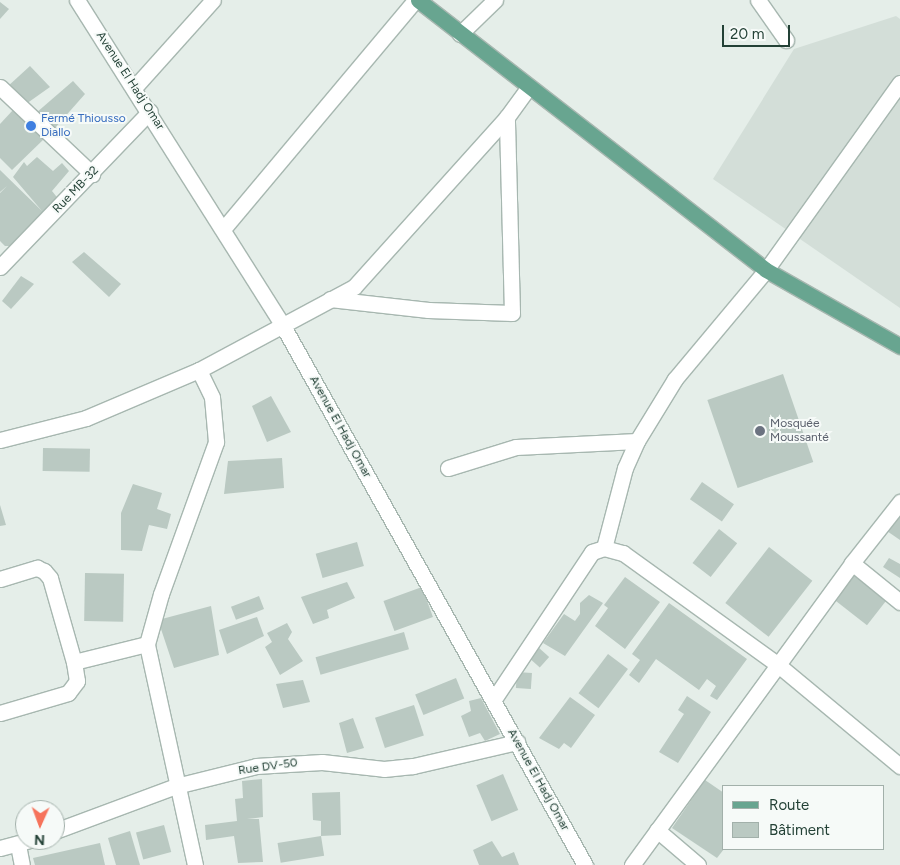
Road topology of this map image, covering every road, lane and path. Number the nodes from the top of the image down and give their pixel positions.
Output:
1 (77, 0) edge
2 (213, 0) edge
3 (416, 0) edge
4 (495, 0) edge
5 (758, 0) edge
6 (460, 34) junction
7 (786, 40) dead end
8 (900, 82) edge
9 (0, 87) edge
10 (134, 88) junction
11 (528, 88) junction
12 (150, 111) junction
13 (507, 117) junction
14 (92, 174) junction
15 (224, 228) junction
16 (0, 267) edge
17 (766, 270) junction
18 (330, 298) junction
19 (283, 326) junction
20 (900, 346) edge
21 (199, 370) junction
22 (0, 440) edge
23 (636, 441) junction
24 (448, 468) dead end
25 (900, 502) edge
26 (604, 548) junction
27 (852, 563) junction
28 (0, 579) edge
29 (900, 602) edge
30 (147, 644) junction
31 (74, 662) junction
32 (777, 664) junction
33 (494, 699) junction
34 (0, 713) edge
35 (516, 742) junction
36 (900, 766) edge
37 (176, 786) junction
38 (65, 827) edge
39 (657, 830) junction
40 (15, 844) edge
41 (0, 848) edge
42 (23, 850) edge
43 (22, 865) edge
44 (195, 865) edge
45 (585, 865) edge
46 (632, 865) edge
47 (698, 865) edge

1 - 10 street, Avenue El Hadj Omar
2 - 10 street
3 - 6 main road
3 - 15 street
4 - 6 street
5 - 7 street
6 - 11 main road
8 - 17 street
9 - 14 street
10 - 12 street, Avenue El Hadj Omar
11 - 13 street
11 - 17 main road
12 - 14 street, Rue MB-32
12 - 15 street, Avenue El Hadj Omar
13 - 18 street
13 - 18 street
14 - 16 street, Rue MB-32
15 - 19 street, Avenue El Hadj Omar
17 - 20 main road
17 - 23 street
18 - 19 street
19 - 21 street
19 - 33 street, Avenue El Hadj Omar
21 - 22 street
21 - 30 street
23 - 24 street
23 - 26 street
25 - 27 street
26 - 32 street
26 - 33 street
27 - 29 street
27 - 32 street
28 - 31 street
30 - 31 street
30 - 37 street
31 - 34 street
32 - 36 street
32 - 39 street
33 - 35 street, Avenue El Hadj Omar
35 - 37 street, Rue DV-50
35 - 45 street, Avenue El Hadj Omar
37 - 38 street, Rue DV-50
37 - 44 street
39 - 46 street
39 - 47 street
40 - 41 street
42 - 43 street

